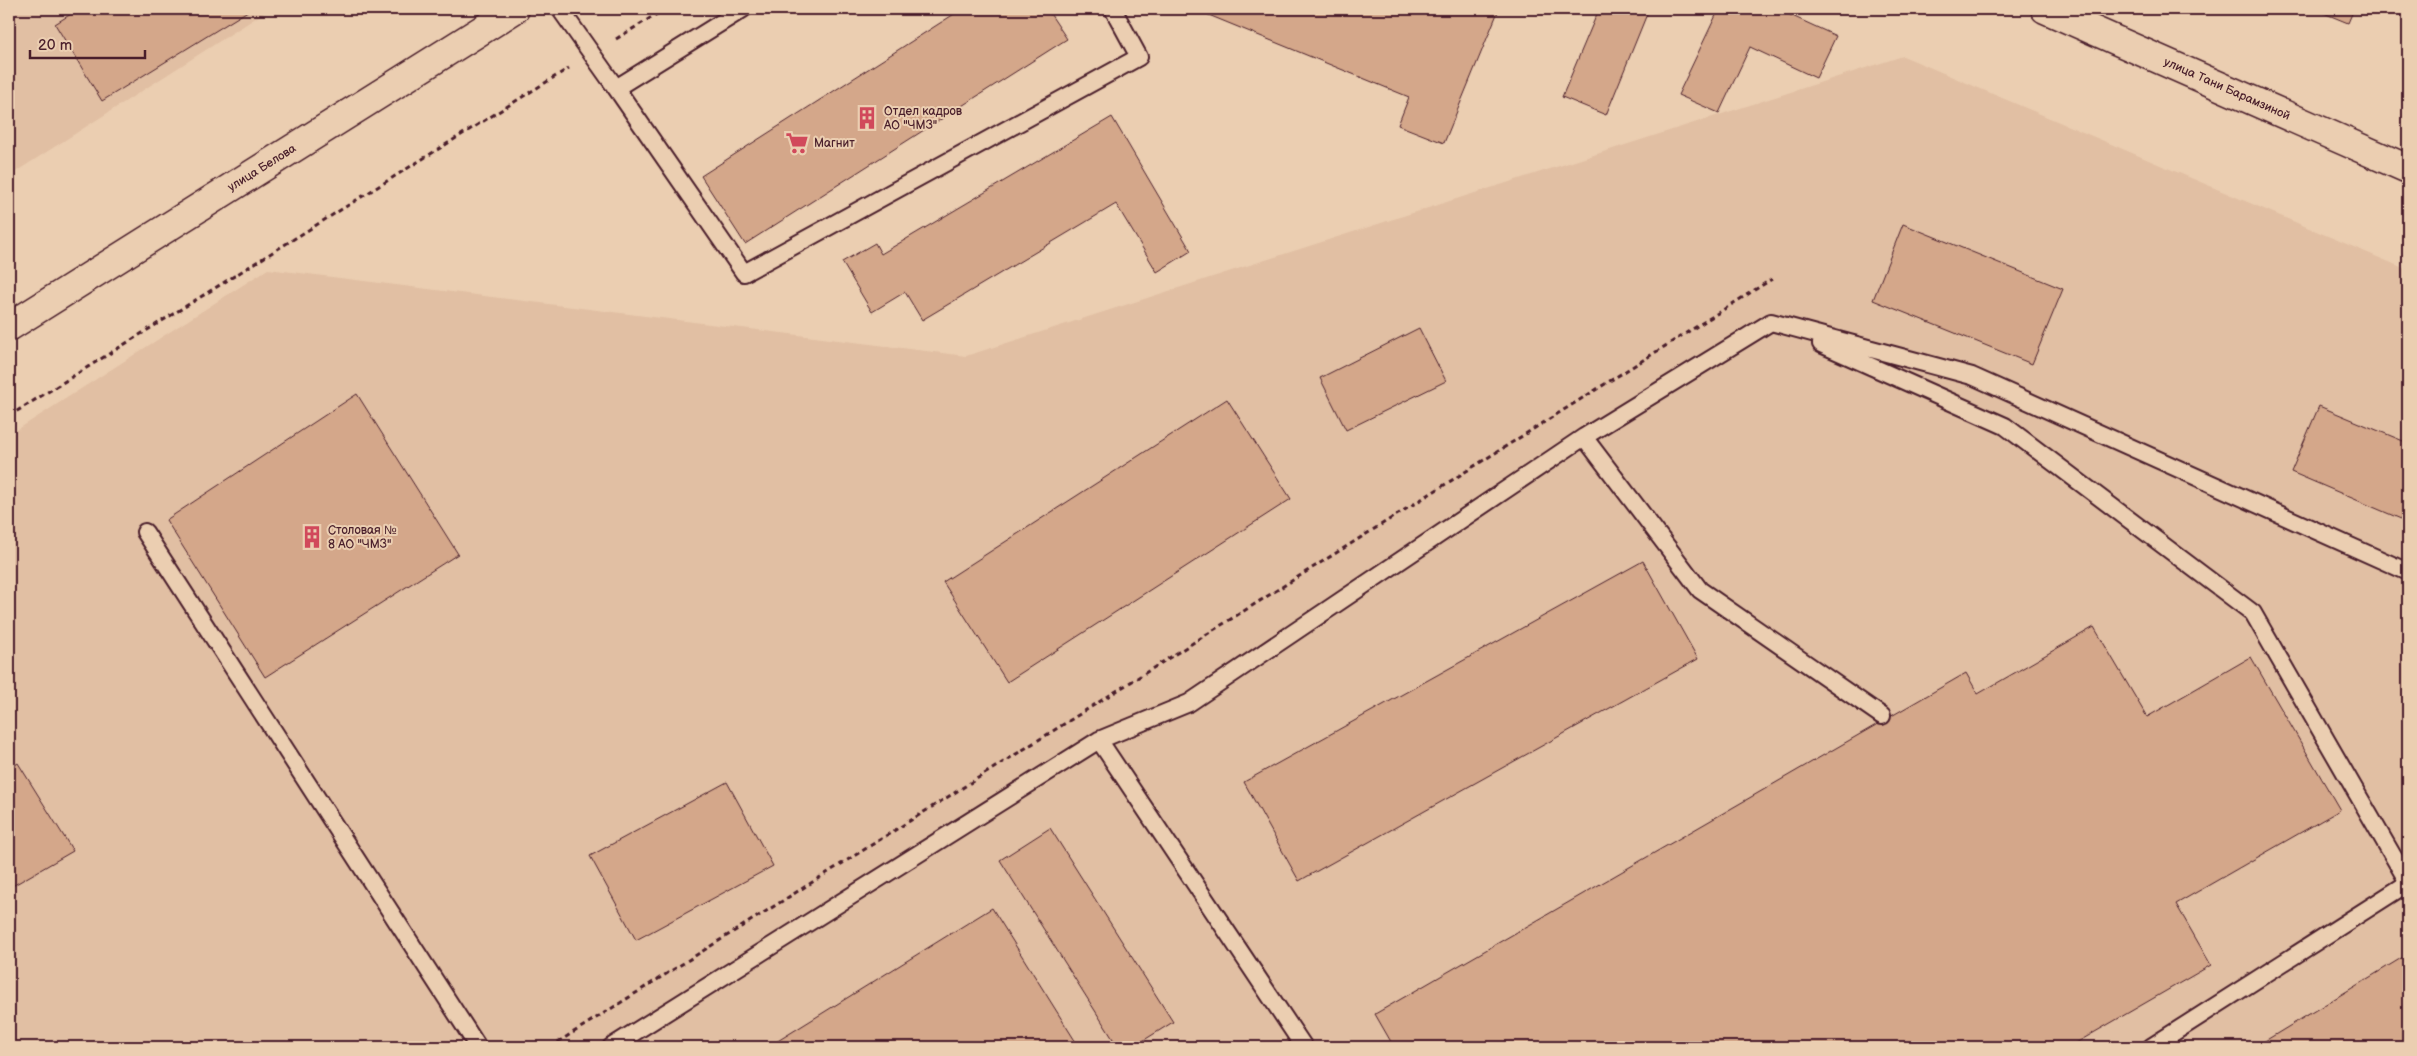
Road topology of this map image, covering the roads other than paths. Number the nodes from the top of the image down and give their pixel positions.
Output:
1 (515, 9) edge
2 (560, 9) edge
3 (743, 9) edge
4 (1113, 9) edge
5 (2045, 9) edge
6 (616, 88) junction
7 (2408, 168) edge
8 (1770, 322) junction
9 (9, 327) edge
10 (1584, 437) junction
11 (144, 532) dead end
12 (2408, 572) edge
13 (1882, 716) dead end
14 (1099, 740) junction
15 (2408, 883) edge
16 (478, 1047) edge
17 (611, 1047) edge
18 (1304, 1047) edge
19 (2151, 1047) edge

1 - 9 street, улица Белова
2 - 6 lane
3 - 6 lane
4 - 6 lane
5 - 7 street, улица Тани Барамзиной
8 - 10 lane
8 - 12 lane
8 - 15 lane
10 - 13 lane
10 - 14 lane
11 - 16 lane
14 - 17 lane
14 - 18 lane
15 - 19 lane

